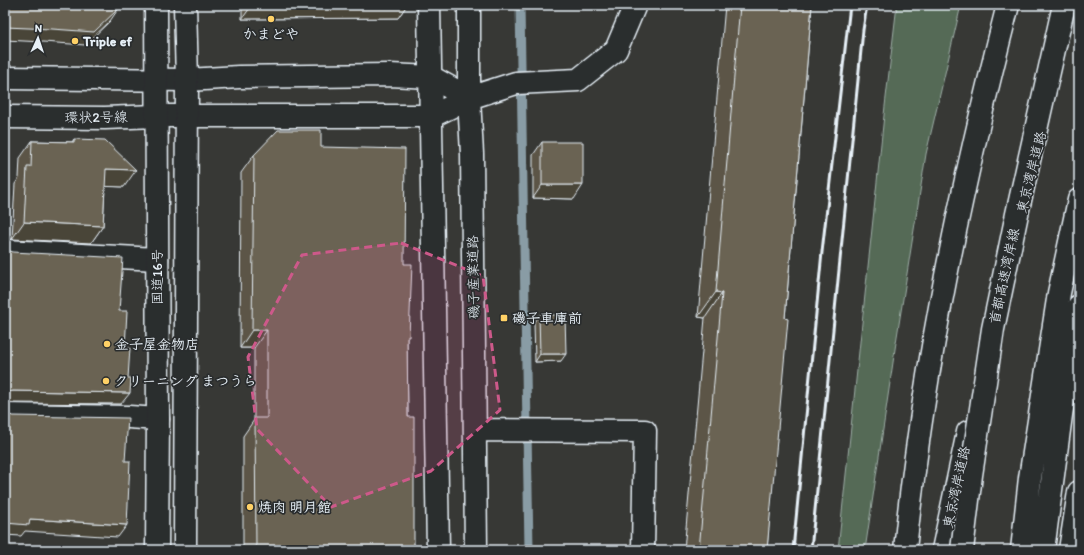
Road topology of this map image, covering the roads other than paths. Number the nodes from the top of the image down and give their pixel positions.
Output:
1 (156, 5) edge
2 (185, 5) edge
3 (429, 5) edge
4 (469, 5) edge
5 (635, 5) edge
6 (1008, 5) edge
7 (1064, 5) edge
8 (1072, 5) edge
9 (431, 77) junction
10 (5, 78) edge
11 (155, 80) junction
12 (187, 80) junction
13 (469, 98) junction
14 (156, 116) junction
15 (187, 116) junction
16 (432, 116) junction
17 (5, 117) edge
18 (1079, 200) edge
19 (5, 251) edge
20 (157, 259) junction
21 (1079, 306) edge
22 (5, 415) edge
23 (158, 419) junction
24 (475, 430) junction
25 (1079, 492) edge
26 (157, 550) edge
27 (185, 550) edge
28 (438, 550) edge
29 (476, 550) edge
30 (643, 550) edge
31 (905, 550) edge
32 (943, 550) edge
33 (962, 550) edge
34 (1022, 550) edge
35 (1043, 550) edge
36 (1070, 550) edge

1 - 11 main road, 国道16号
2 - 12 main road
3 - 9 main road
4 - 13 main road, 磯子産業道路
5 - 13 main road
6 - 31 main road
7 - 33 main road, 首都高速湾岸線, bridge
8 - 32 main road, 東京湾岸道路
9 - 12 main road
9 - 13 main road
9 - 16 main road
10 - 11 main road
11 - 12 main road
11 - 14 main road, 国道16号
12 - 15 main road, 国道16号
13 - 16 main road
13 - 24 main road, 磯子産業道路
14 - 15 main road, 環状2号線
14 - 17 main road, 環状2号線
14 - 20 main road, 国道16号
15 - 16 main road, 環状2号線
15 - 27 main road, 国道16号
16 - 28 main road
18 - 34 main road
19 - 20 main road
20 - 23 main road, 国道16号
21 - 35 main road
22 - 23 main road
23 - 26 main road, 国道16号
24 - 29 main road, 磯子産業道路
24 - 30 main road
25 - 36 main road

